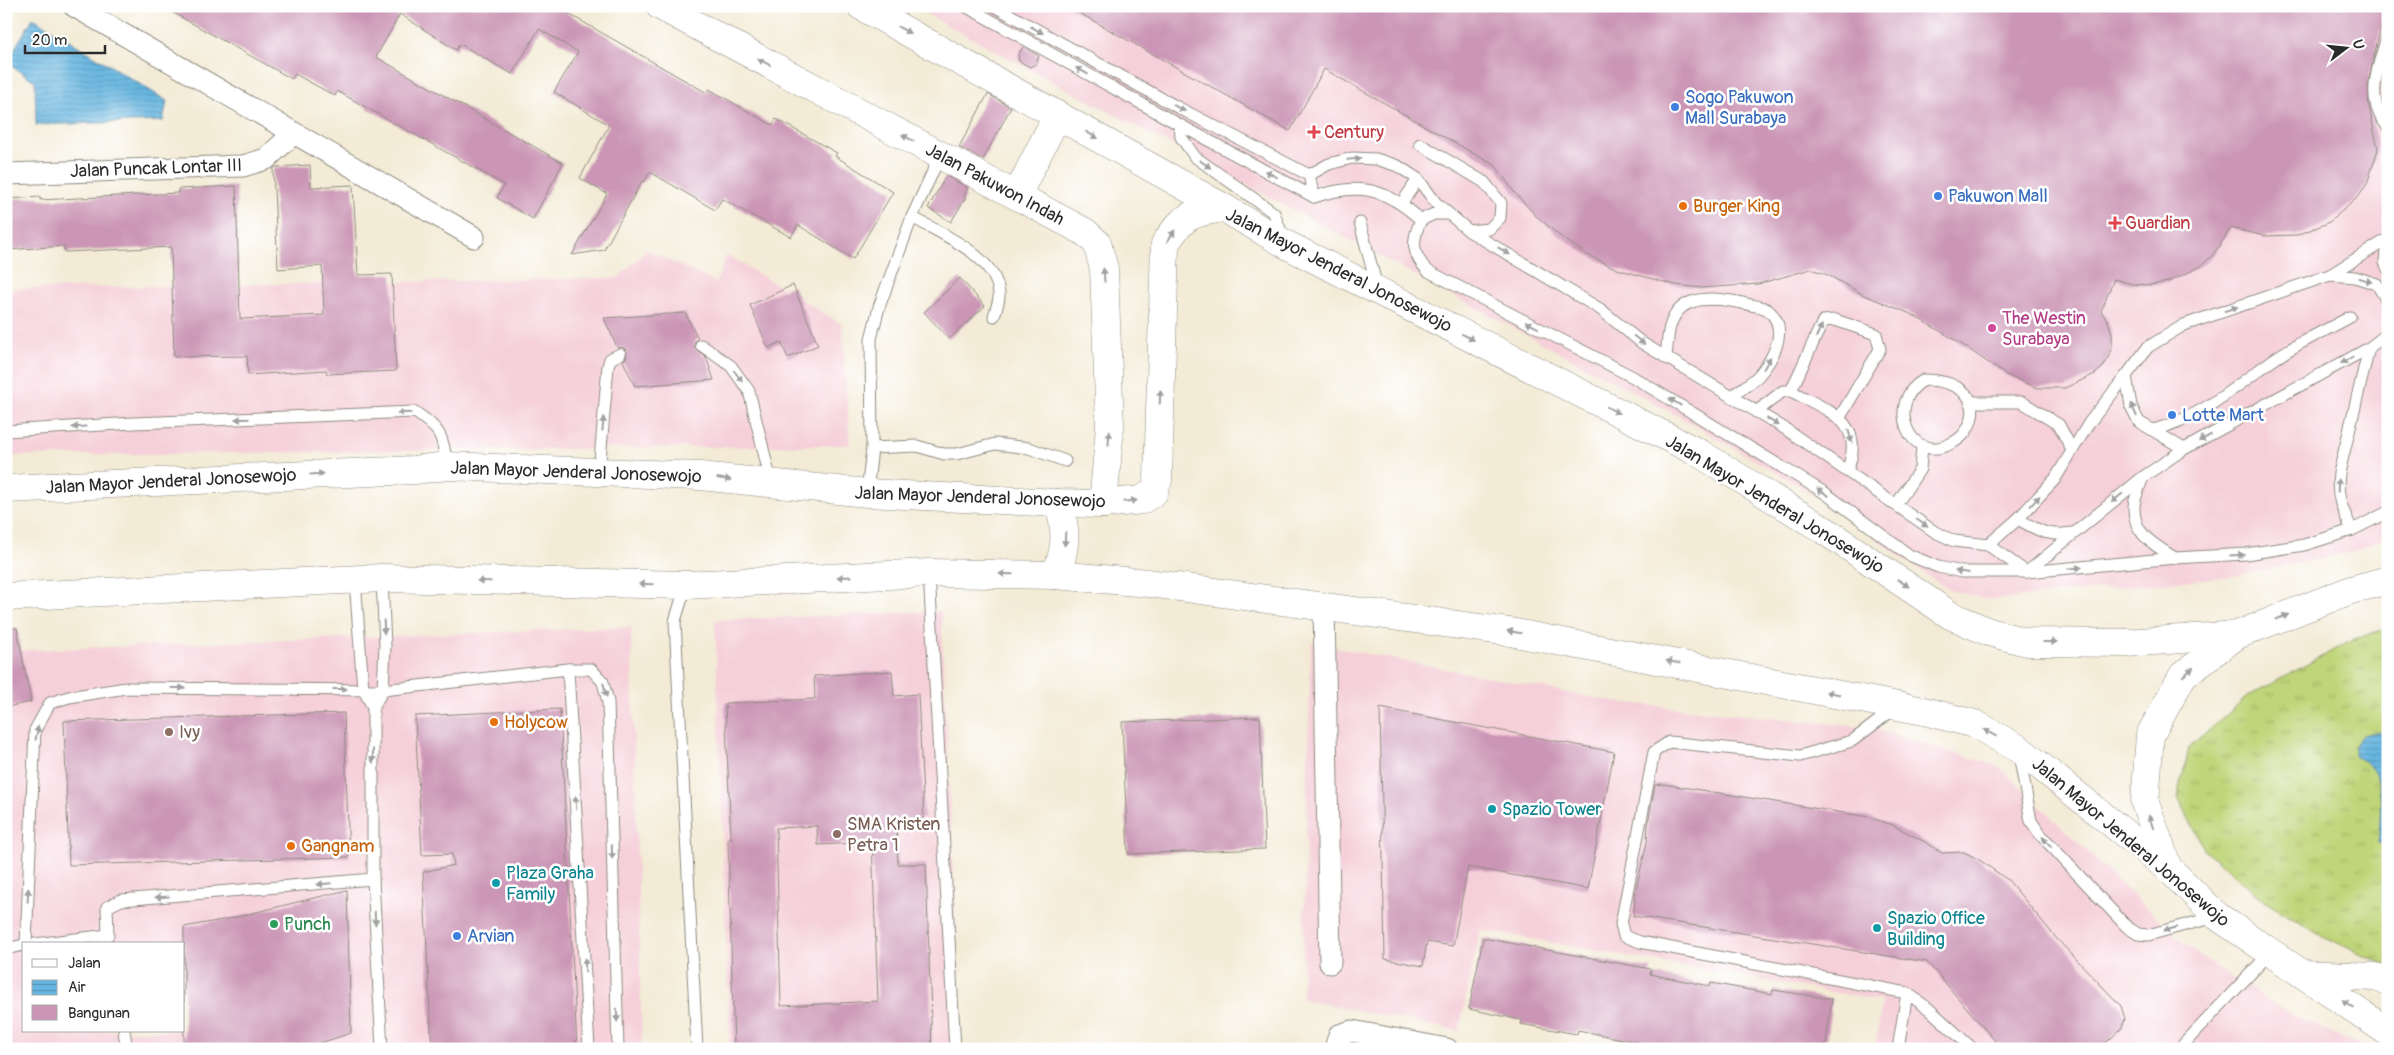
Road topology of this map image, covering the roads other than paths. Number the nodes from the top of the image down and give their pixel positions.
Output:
1 (74, 6) edge
2 (861, 6) edge
3 (966, 6) edge
4 (994, 6) edge
5 (667, 8) edge
6 (2388, 35) edge
7 (1057, 116) junction
8 (1180, 126) junction
9 (2388, 127) edge
10 (294, 133) junction
11 (1420, 144) dead end
12 (940, 156) junction
13 (6, 174) edge
14 (1309, 175) junction
15 (1418, 179) junction
16 (1017, 195) junction
17 (1314, 196) junction
18 (1402, 203) junction
19 (1224, 208) junction
20 (1448, 214) junction
21 (912, 217) junction
22 (1420, 220) junction
23 (1360, 223) dead end
24 (1469, 231) junction
25 (474, 237) dead end
26 (2387, 240) edge
27 (1287, 245) junction
28 (2388, 269) edge
29 (2330, 275) junction
30 (1378, 292) junction
31 (2388, 303) edge
32 (994, 316) dead end
33 (2350, 317) dead end
34 (2388, 333) edge
35 (701, 346) dead end
36 (2369, 348) junction
37 (620, 354) dead end
38 (1666, 358) junction
39 (2126, 376) junction
40 (1791, 392) junction
41 (1732, 396) junction
42 (1970, 402) junction
43 (1756, 412) junction
44 (1840, 417) junction
45 (2152, 430) junction
46 (6, 431) edge
47 (1922, 447) junction
48 (872, 448) junction
49 (2184, 449) junction
50 (2072, 450) junction
51 (1065, 461) dead end
52 (447, 466) junction
53 (599, 472) junction
54 (1847, 472) junction
55 (2143, 477) junction
56 (771, 485) junction
57 (6, 489) edge
58 (868, 494) junction
59 (1058, 503) junction
60 (1103, 504) junction
61 (1896, 505) junction
62 (2388, 512) edge
63 (2018, 519) junction
64 (2352, 530) junction
65 (2074, 533) junction
66 (1988, 544) junction
67 (2176, 558) junction
68 (2027, 572) junction
69 (929, 573) junction
70 (1055, 575) junction
71 (368, 579) junction
72 (2388, 580) edge
73 (686, 585) junction
74 (6, 597) edge
75 (1324, 606) junction
76 (2237, 635) junction
77 (568, 669) junction
78 (363, 690) junction
79 (383, 690) junction
80 (1898, 706) junction
81 (373, 707) junction
82 (2019, 749) junction
83 (2168, 868) junction
84 (373, 880) junction
85 (2217, 916) junction
86 (109, 939) edge
87 (25, 942) edge
88 (64, 942) edge
89 (22, 945) edge
90 (6, 949) edge
91 (2270, 952) junction
92 (1330, 963) dead end
93 (2299, 974) junction
94 (2388, 982) edge
95 (1907, 993) junction
96 (124, 1032) edge
97 (2388, 1032) edge
98 (127, 1049) edge
99 (382, 1049) edge
100 (589, 1049) edge
101 (618, 1049) edge
102 (697, 1049) edge
103 (955, 1049) edge
104 (1335, 1049) edge
105 (1447, 1049) edge
106 (1898, 1049) edge
107 (1972, 1049) edge
108 (2179, 1049) edge

1 - 10 street
2 -> 7 main road
8 -> 3 lane
4 -> 14 lane
12 -> 5 main road, Jalan Pakuwon Indah
6 - 9 lane
7 - 16 main road
7 -> 19 main road
17 -> 8 lane
8 -> 27 lane
10 - 13 street, Jalan Puncak Lontar III
10 - 25 street
11 - 24 lane
12 - 16 main road, Jalan Pakuwon Indah
12 - 21 lane
14 -> 15 lane
14 - 17 lane
15 - 18 lane
15 - 20 lane
60 -> 16 main road, Jalan Pakuwon Indah
17 - 18 lane
18 - 22 lane
19 - 27 main road, Jalan Mayor Jenderal Jonosewojo
60 -> 19 main road, Jalan Mayor Jenderal Jonosewojo
20 - 22 lane
20 - 24 lane
21 - 32 lane
21 - 48 lane
68 -> 22 lane
23 - 30 lane
24 -> 38 lane
26 - 28 lane
26 - 29 lane
27 - 30 main road, Jalan Mayor Jenderal Jonosewojo
29 -> 31 lane
39 -> 29 lane
30 -> 76 main road, Jalan Mayor Jenderal Jonosewojo
33 - 45 lane
34 - 36 lane
35 -> 56 lane
36 -> 49 lane
64 -> 36 lane
53 -> 37 lane
38 - 41 lane
41 -> 38 lane
45 -> 39 lane
39 - 50 lane
40 - 43 lane
40 - 44 lane
40 -> 44 lane
41 - 43 lane
42 - 47 lane
42 - 47 lane
42 - 50 lane
43 -> 54 lane
44 -> 54 lane
45 - 49 lane
52 -> 46 lane
47 - 61 lane
48 - 51 lane
48 - 58 lane
49 - 55 lane
63 -> 50 lane
52 - 53 main road, Jalan Mayor Jenderal Jonosewojo
57 -> 52 main road, Jalan Mayor Jenderal Jonosewojo
53 -> 56 main road, Jalan Mayor Jenderal Jonosewojo
54 - 61 lane
55 -> 65 lane
55 - 67 lane
56 - 58 main road, Jalan Mayor Jenderal Jonosewojo
58 - 59 main road, Jalan Mayor Jenderal Jonosewojo
59 - 60 main road, Jalan Mayor Jenderal Jonosewojo
59 -> 70 main road
61 -> 66 lane
62 - 64 lane
63 - 65 lane
63 - 66 lane
67 -> 64 lane
65 - 68 lane
66 - 68 lane
68 -> 67 lane
70 -> 69 main road, Jalan Mayor Jenderal Jonosewojo
69 -> 73 main road, Jalan Mayor Jenderal Jonosewojo
69 - 103 lane
70 - 75 main road, Jalan Mayor Jenderal Jonosewojo
73 -> 71 main road, Jalan Mayor Jenderal Jonosewojo
71 - 74 main road, Jalan Mayor Jenderal Jonosewojo
71 - 78 lane
71 -> 79 lane
76 -> 72 main road, Jalan Mayor Jenderal Jonosewojo
73 - 102 lane
80 -> 75 main road, Jalan Mayor Jenderal Jonosewojo
75 - 92 street
83 -> 76 main road
77 - 79 lane
100 -> 77 lane
77 -> 101 lane
78 - 79 lane
78 - 81 lane
87 -> 78 lane
79 - 81 lane
82 -> 80 main road, Jalan Mayor Jenderal Jonosewojo
80 - 95 lane
81 -> 84 lane
82 - 83 main road, Jalan Mayor Jenderal Jonosewojo
85 -> 82 lane
83 - 85 main road, Jalan Mayor Jenderal Jonosewojo
84 -> 86 lane
84 -> 99 lane
85 - 91 main road, Jalan Mayor Jenderal Jonosewojo
86 - 88 lane
89 - 90 lane
91 - 93 main road, Jalan Mayor Jenderal Jonosewojo
91 - 108 lane
93 - 94 main road
97 -> 93 main road, Jalan Mayor Jenderal Jonosewojo
95 - 106 lane
95 - 107 lane
96 - 98 lane
104 - 105 street

